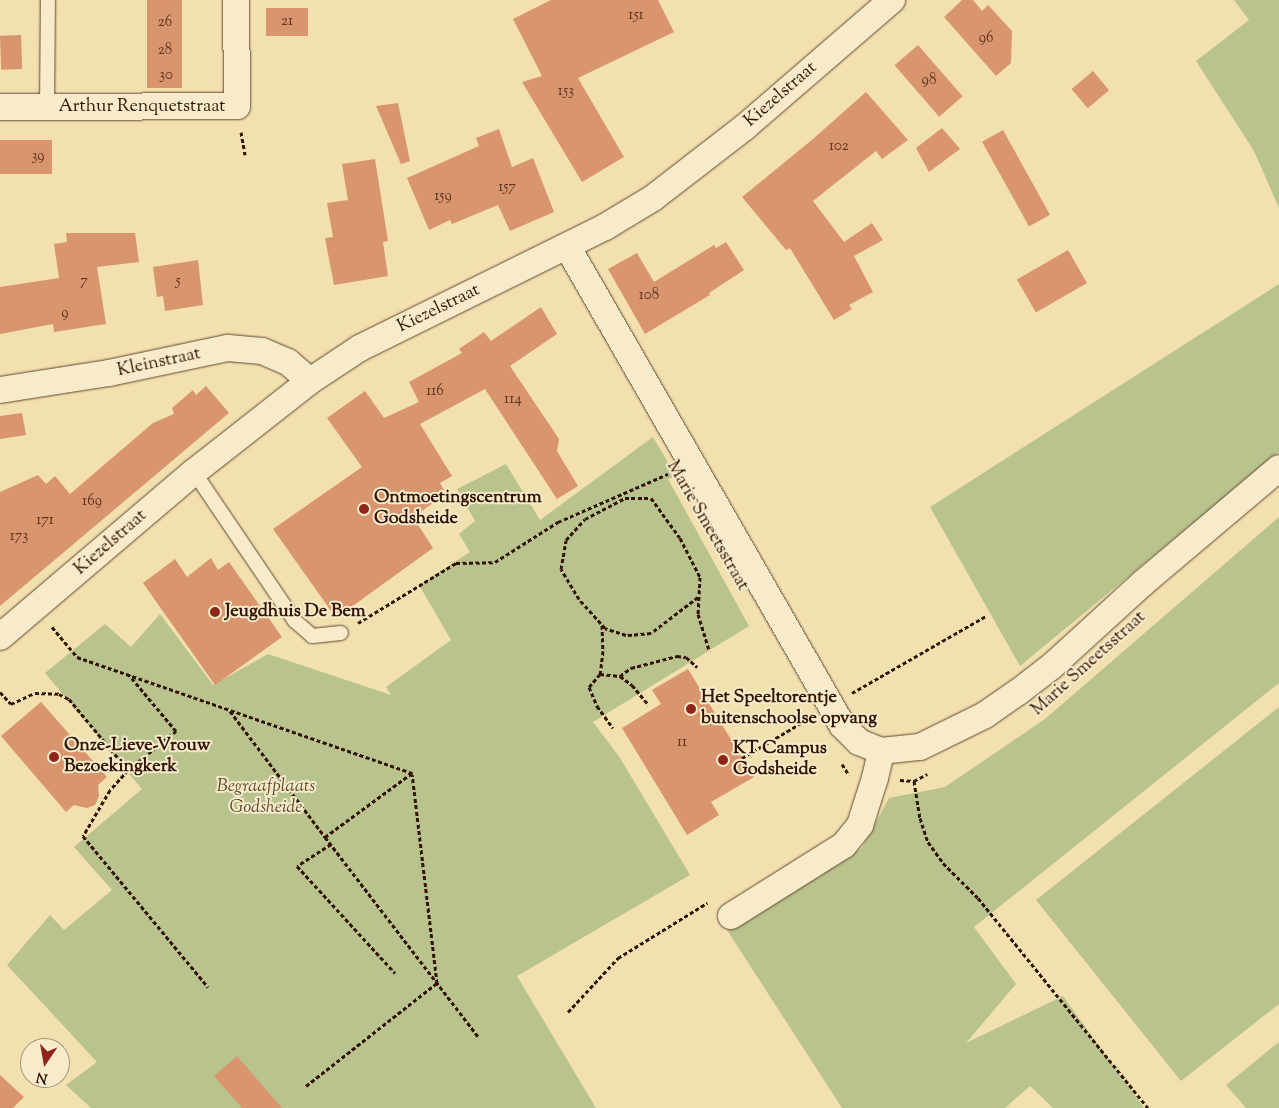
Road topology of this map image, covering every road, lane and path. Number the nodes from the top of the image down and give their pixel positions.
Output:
1 (48, 0) edge
2 (236, 0) edge
3 (892, 0) edge
4 (0, 107) edge
5 (47, 107) junction
6 (567, 246) junction
7 (310, 381) junction
8 (0, 390) edge
9 (1279, 468) edge
10 (675, 471) dead end
11 (194, 472) junction
12 (698, 597) junction
13 (35, 607) junction
14 (986, 616) dead end
15 (602, 625) junction
16 (342, 634) joint
17 (0, 638) edge
18 (709, 651) dead end
19 (697, 668) dead end
20 (600, 674) junction
21 (129, 675) junction
22 (620, 676) junction
23 (0, 692) edge
24 (649, 705) dead end
25 (832, 705) junction
26 (229, 710) junction
27 (613, 728) dead end
28 (880, 751) junction
29 (742, 758) dead end
30 (839, 758) dead end
31 (128, 770) junction
32 (931, 771) dead end
33 (412, 773) junction
34 (875, 778) junction
35 (914, 780) junction
36 (325, 837) junction
37 (330, 844) junction
38 (731, 916) dead end
39 (396, 973) dead end
40 (437, 983) junction
41 (208, 987) dead end
42 (479, 1038) dead end
43 (306, 1086) dead end
44 (1148, 1108) edge

1 - 5 lane
2 - 5 street, Arthur Renquetstraat
3 - 6 street, Kiezelstraat
4 - 5 street, Arthur Renquetstraat
6 - 7 street, Kiezelstraat
6 - 25 street, Marie Smeetsstraat
7 - 8 street, Kleinstraat
7 - 11 street, Kiezelstraat
9 - 28 street, Marie Smeetsstraat
10 - 16 path
11 - 13 street, Kiezelstraat
11 - 16 lane
12 - 15 path
12 - 15 path
12 - 18 path
13 - 17 street, Kiezelstraat
13 - 21 path
14 - 25 path
15 - 20 path
19 - 22 path
20 - 22 path
20 - 27 path
21 - 26 path
21 - 31 path
22 - 24 path
23 - 31 path
25 - 28 street, Marie Smeetsstraat
25 - 29 path
26 - 33 path
26 - 36 path
28 - 34 street
30 - 34 path
31 - 41 path
32 - 35 path
33 - 36 path
33 - 40 path
34 - 35 path
34 - 38 street
35 - 44 path
36 - 37 path
37 - 39 path
37 - 40 path
40 - 42 path
40 - 43 path

